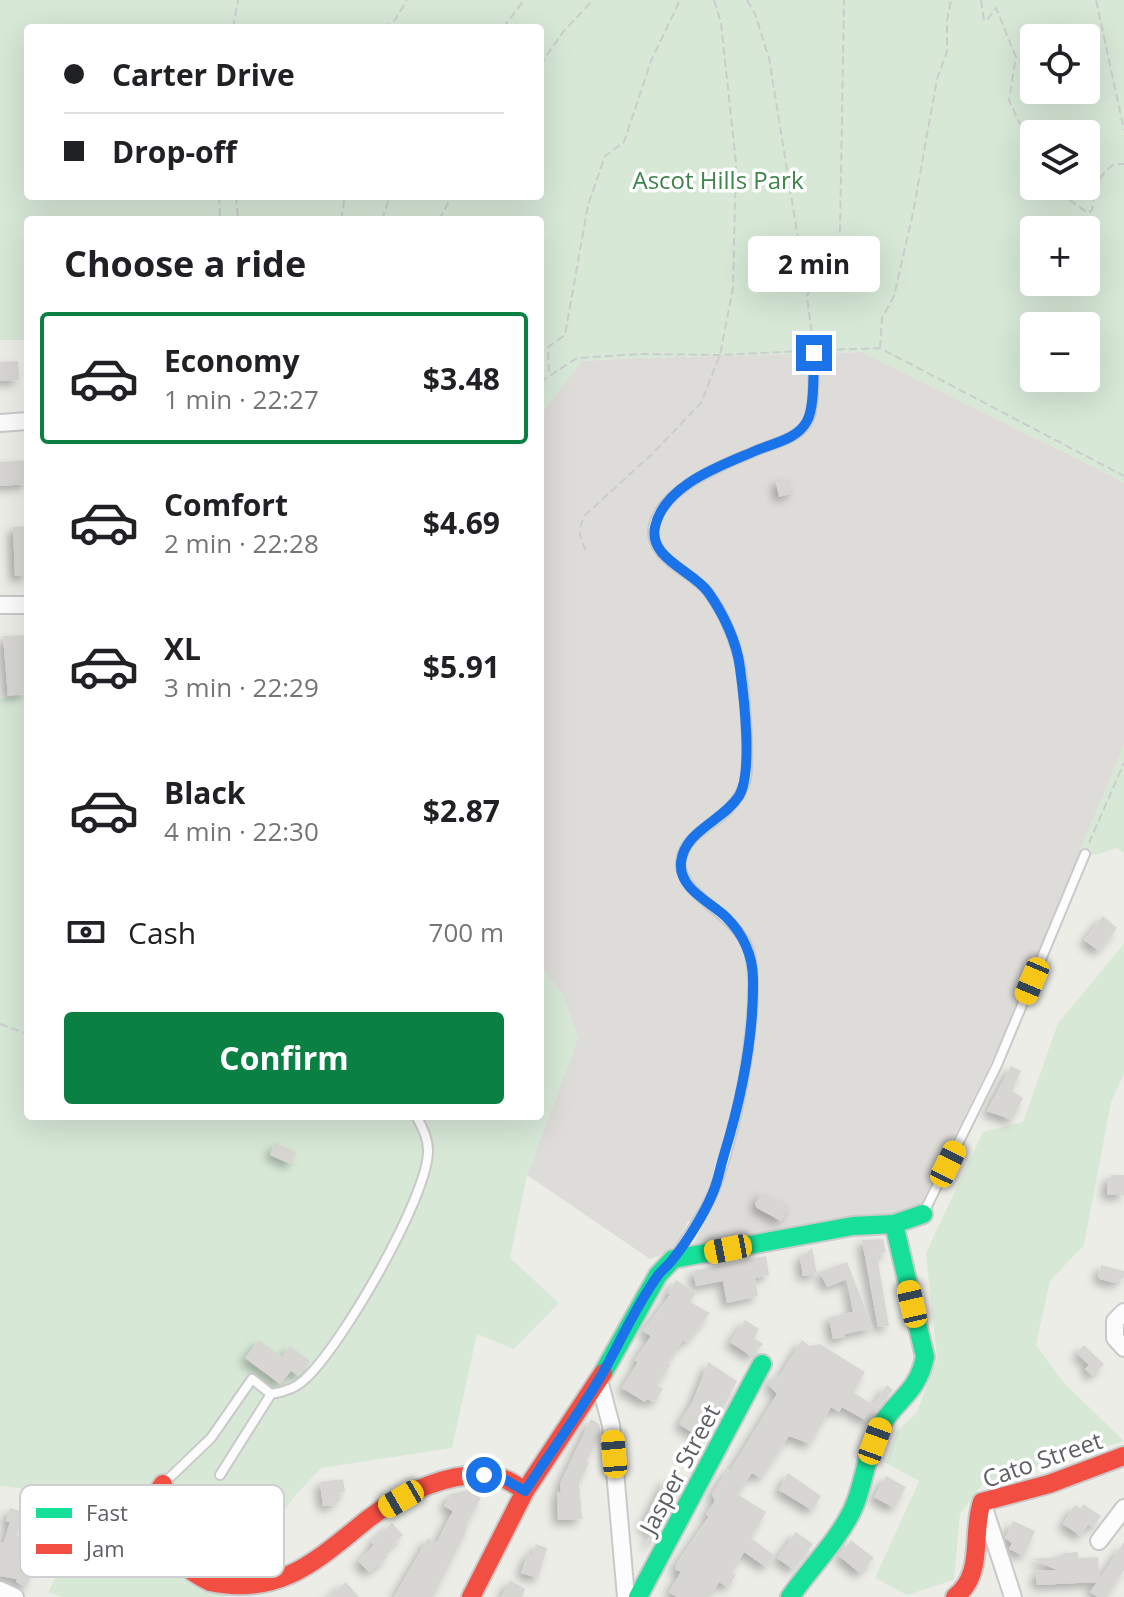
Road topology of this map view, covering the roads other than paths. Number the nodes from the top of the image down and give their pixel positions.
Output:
1 (814, 352) road end
2 (24, 421) edge
3 (0, 423) edge
4 (0, 605) edge
5 (24, 605) edge
6 (1085, 854) road end
7 (418, 1120) edge
8 (923, 1214) joint
9 (894, 1224) junction
10 (673, 1259) junction
11 (1124, 1312) edge
12 (1124, 1348) edge
13 (762, 1364) dead end
14 (599, 1380) junction
15 (271, 1394) junction
16 (1124, 1456) edge
17 (220, 1475) dead end
18 (163, 1484) edge
19 (525, 1491) junction
20 (982, 1502) junction
21 (1124, 1508) edge
22 (1099, 1541) dead end
23 (202, 1577) edge
24 (0, 1590) edge
25 (15, 1597) edge
26 (471, 1597) edge
27 (626, 1597) edge
28 (638, 1597) edge
29 (790, 1597) edge
30 (955, 1597) edge
31 (1013, 1597) edge

1 - 10 lane
2 - 3 street
4 - 5 street
6 - 8 lane
7 - 15 lane
8 - 9 street
9 - 10 street
9 - 29 street
10 - 14 street
11 - 12 street
13 - 28 street, Jasper Street
14 - 19 street
14 - 27 street
15 - 17 lane
15 - 18 lane
16 - 20 street, Cato Street
19 - 23 street
19 - 26 street
20 - 30 street, Cato Street
20 - 31 street
21 - 22 street
24 - 25 street

